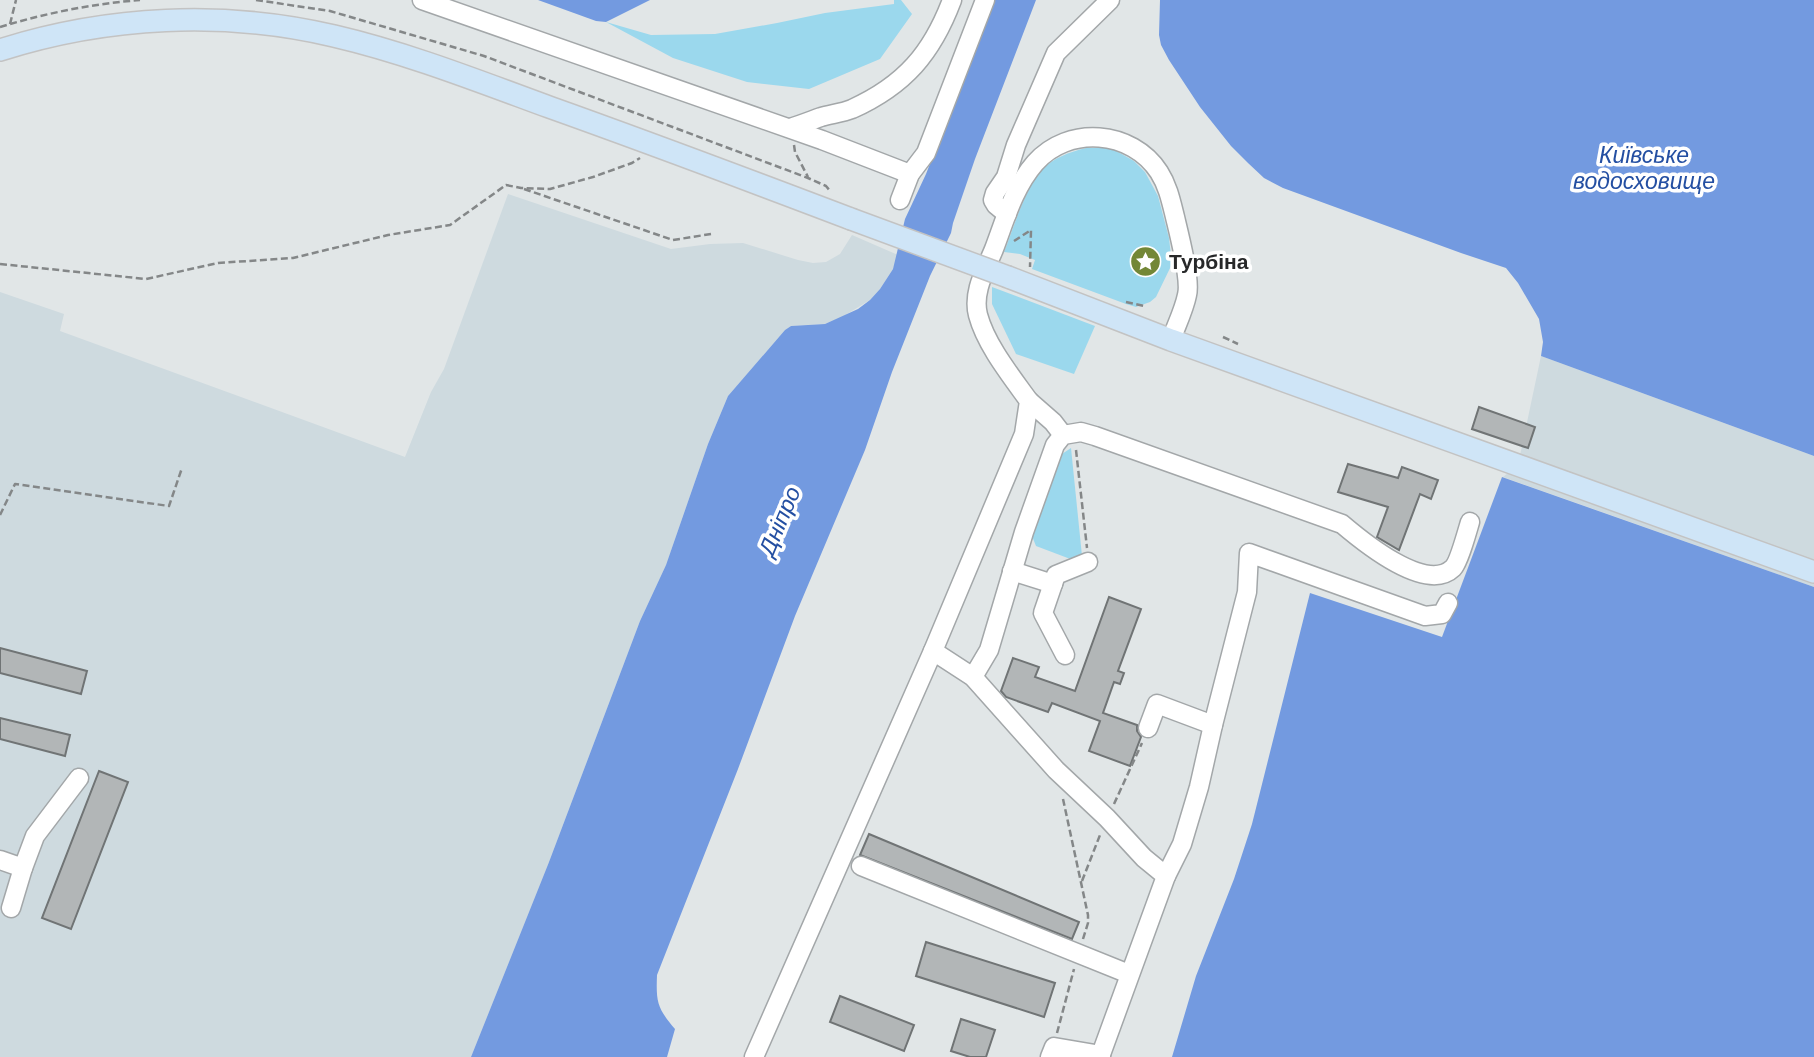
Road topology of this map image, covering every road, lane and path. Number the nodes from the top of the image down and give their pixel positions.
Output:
1 (16, 0) edge
2 (140, 0) edge
3 (256, 0) edge
4 (422, 0) edge
5 (952, 0) edge
6 (985, 0) edge
7 (1110, 0) edge
8 (10, 24) junction
9 (0, 27) edge
10 (26, 42) junction
11 (0, 45) edge
12 (0, 50) edge
13 (790, 128) junction
14 (660, 147) junction
15 (910, 174) junction
16 (808, 178) junction
17 (826, 186) dead end
18 (521, 188) junction
19 (900, 200) dead end
20 (1007, 214) junction
21 (711, 234) dead end
22 (1012, 243) dead end
23 (0, 264) edge
24 (1030, 267) dead end
25 (1171, 340) junction
26 (1029, 401) junction
27 (1063, 435) junction
28 (182, 468) dead end
29 (0, 514) edge
30 (1470, 522) dead end
31 (1088, 562) joint
32 (1012, 571) junction
33 (1814, 572) edge
34 (1053, 583) junction
35 (1448, 603) dead end
36 (933, 651) junction
37 (1065, 655) dead end
38 (972, 677) junction
39 (1213, 725) junction
40 (1148, 728) dead end
41 (1056, 770) junction
42 (79, 778) dead end
43 (0, 860) edge
44 (861, 866) dead end
45 (23, 868) junction
46 (1166, 876) junction
47 (11, 908) dead end
48 (1078, 953) junction
49 (1129, 974) junction
50 (1052, 1052) edge
51 (1101, 1056) edge
52 (754, 1057) edge

1 - 8 path
2 - 8 path
3 - 16 path
4 - 13 street
5 - 13 street
6 - 15 street
7 - 20 street
8 - 9 path
10 - 11 street
10 - 12 main road
10 - 14 main road
13 - 15 street
13 - 16 path
14 - 18 path
14 - 25 main road, bridge
15 - 19 street
16 - 17 path
18 - 21 path
18 - 23 path
20 - 25 street
20 - 26 street
22 - 24 path
25 - 33 main road
26 - 27 street
26 - 36 street
27 - 30 street
27 - 31 path
27 - 32 street
28 - 29 path
31 - 34 street
32 - 34 street
32 - 38 street
34 - 37 street
35 - 39 street
36 - 38 street
36 - 52 street
38 - 41 street
39 - 40 street
39 - 46 street
41 - 46 street
41 - 48 path
42 - 45 street
43 - 45 street
44 - 48 street
45 - 47 street
46 - 49 street
48 - 49 street
48 - 50 path
49 - 51 street
50 - 51 street

